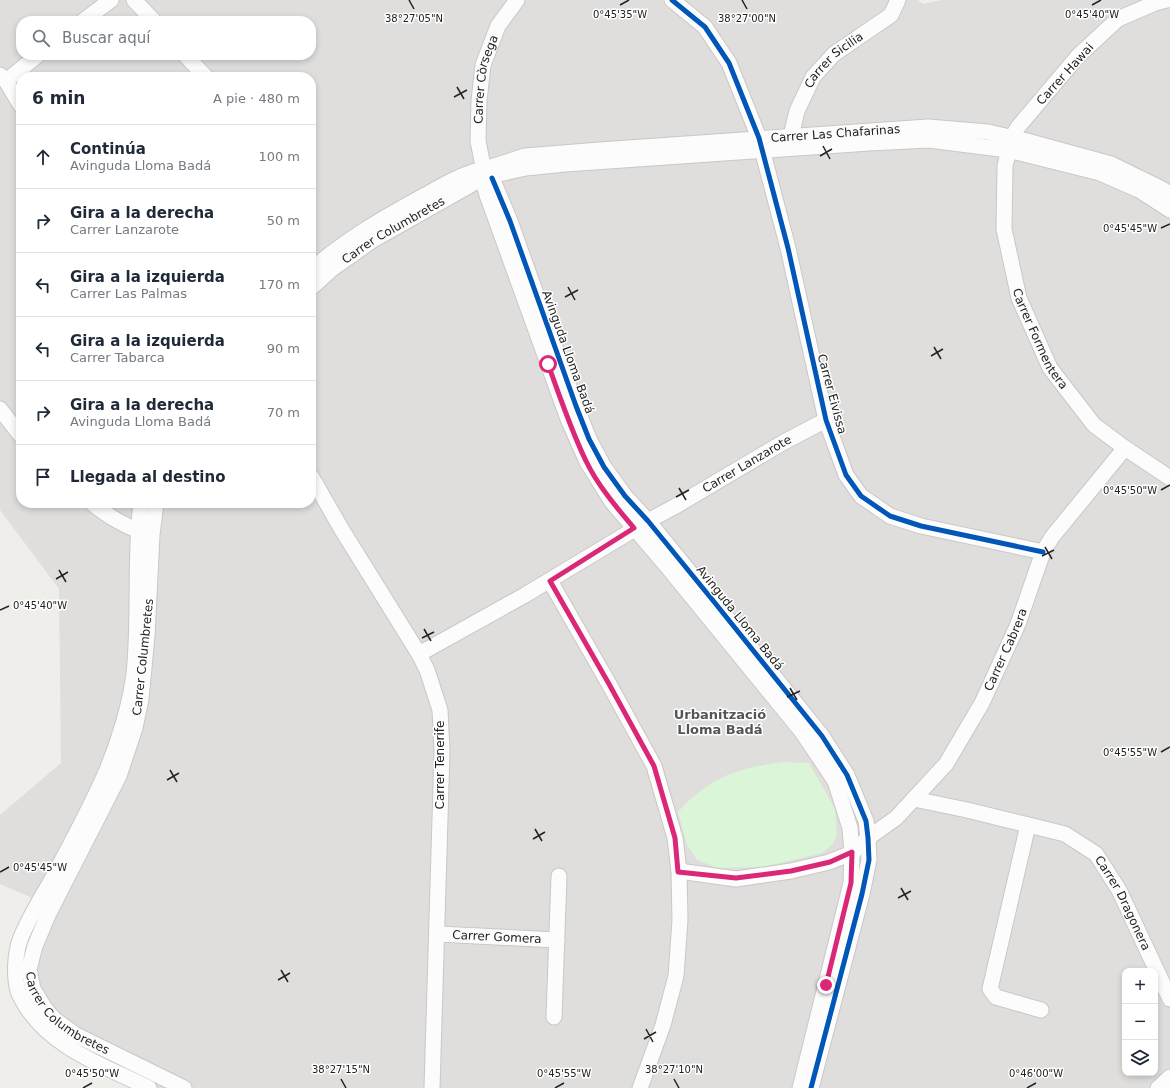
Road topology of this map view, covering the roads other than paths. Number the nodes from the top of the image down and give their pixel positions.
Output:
1 (111, 0) edge
2 (134, 0) edge
3 (517, 0) edge
4 (672, 0) edge
5 (898, 0) edge
6 (1167, 0) edge
7 (90, 16) edge
8 (149, 16) edge
9 (30, 60) edge
10 (190, 60) edge
11 (201, 72) edge
12 (3, 78) edge
13 (16, 98) edge
14 (791, 136) junction
15 (1010, 143) junction
16 (761, 145) junction
17 (486, 174) junction
18 (1170, 194) edge
19 (1170, 210) edge
20 (316, 265) edge
21 (316, 283) edge
22 (0, 408) edge
23 (826, 420) junction
24 (16, 429) edge
25 (1125, 448) junction
26 (1170, 478) edge
27 (316, 485) edge
28 (99, 508) edge
29 (142, 508) edge
30 (154, 508) edge
31 (648, 521) junction
32 (634, 528) junction
33 (145, 533) junction
34 (1043, 552) junction
35 (550, 581) junction
36 (419, 654) junction
37 (914, 799) junction
38 (1028, 825) junction
39 (868, 838) junction
40 (852, 852) junction
41 (678, 872) junction
42 (559, 876) dead end
43 (438, 934) junction
44 (557, 940) junction
45 (1170, 999) edge
46 (1041, 1010) dead end
47 (554, 1017) dead end
48 (1170, 1077) edge
49 (149, 1088) edge
50 (184, 1088) edge
51 (432, 1088) edge
52 (640, 1088) edge
53 (800, 1088) edge
54 (811, 1088) edge
55 (1158, 1088) edge

1 - 7 street
2 - 8 street
3 - 17 street, Carrer Còrsega
4 - 16 street
5 - 14 street, Carrer Sicilia
6 - 15 street, Carrer Hawai
9 - 12 street
10 - 11 street
12 - 13 street
14 - 15 street, Carrer Las Chafarinas
14 - 16 street, Carrer Las Chafarinas
15 - 16 street, Carrer Las Chafarinas
15 - 18 street, Carrer Las Chafarinas
15 - 19 street, Carrer Las Chafarinas
15 - 25 street, Carrer Formentera
16 - 17 street, Carrer Las Chafarinas
16 - 23 street, Carrer Eivissa
17 - 20 street, Carrer Columbretes
17 - 21 street, Carrer Columbretes
17 - 31 street, Avinguda Lloma Badá
17 - 32 street, Avinguda Lloma Badá
22 - 24 street
23 - 31 street, Carrer Lanzarote
23 - 34 street, Carrer Eivissa
25 - 26 street, Carrer Formentera
25 - 34 street, Carrer Cabrera
27 - 36 street, Carrer Tenerife
28 - 33 street
29 - 33 street, Carrer Columbretes
30 - 33 street, Carrer Columbretes
31 - 32 street, Carrer Lanzarote
31 - 39 street, Avinguda Lloma Badá
32 - 35 street, Carrer Lanzarote
32 - 40 street, Avinguda Lloma Badá
33 - 49 street, Carrer Columbretes
33 - 50 street, Carrer Columbretes
34 - 37 street, Carrer Cabrera
35 - 36 street, Carrer Lanzarote
35 - 41 street
36 - 43 street, Carrer Tenerife
37 - 38 street, Carrer Dragonera
37 - 39 street, Carrer Cabrera
38 - 45 street, Carrer Dragonera
38 - 46 street
39 - 40 street, Carrer Cabrera
39 - 54 street, Avinguda Lloma Badá
40 - 41 street, Carrer Cabrera
40 - 53 street, Avinguda Lloma Badá
41 - 52 street
42 - 44 street
43 - 44 street, Carrer Gomera
43 - 51 street, Carrer Tenerife
44 - 47 street
48 - 55 street

